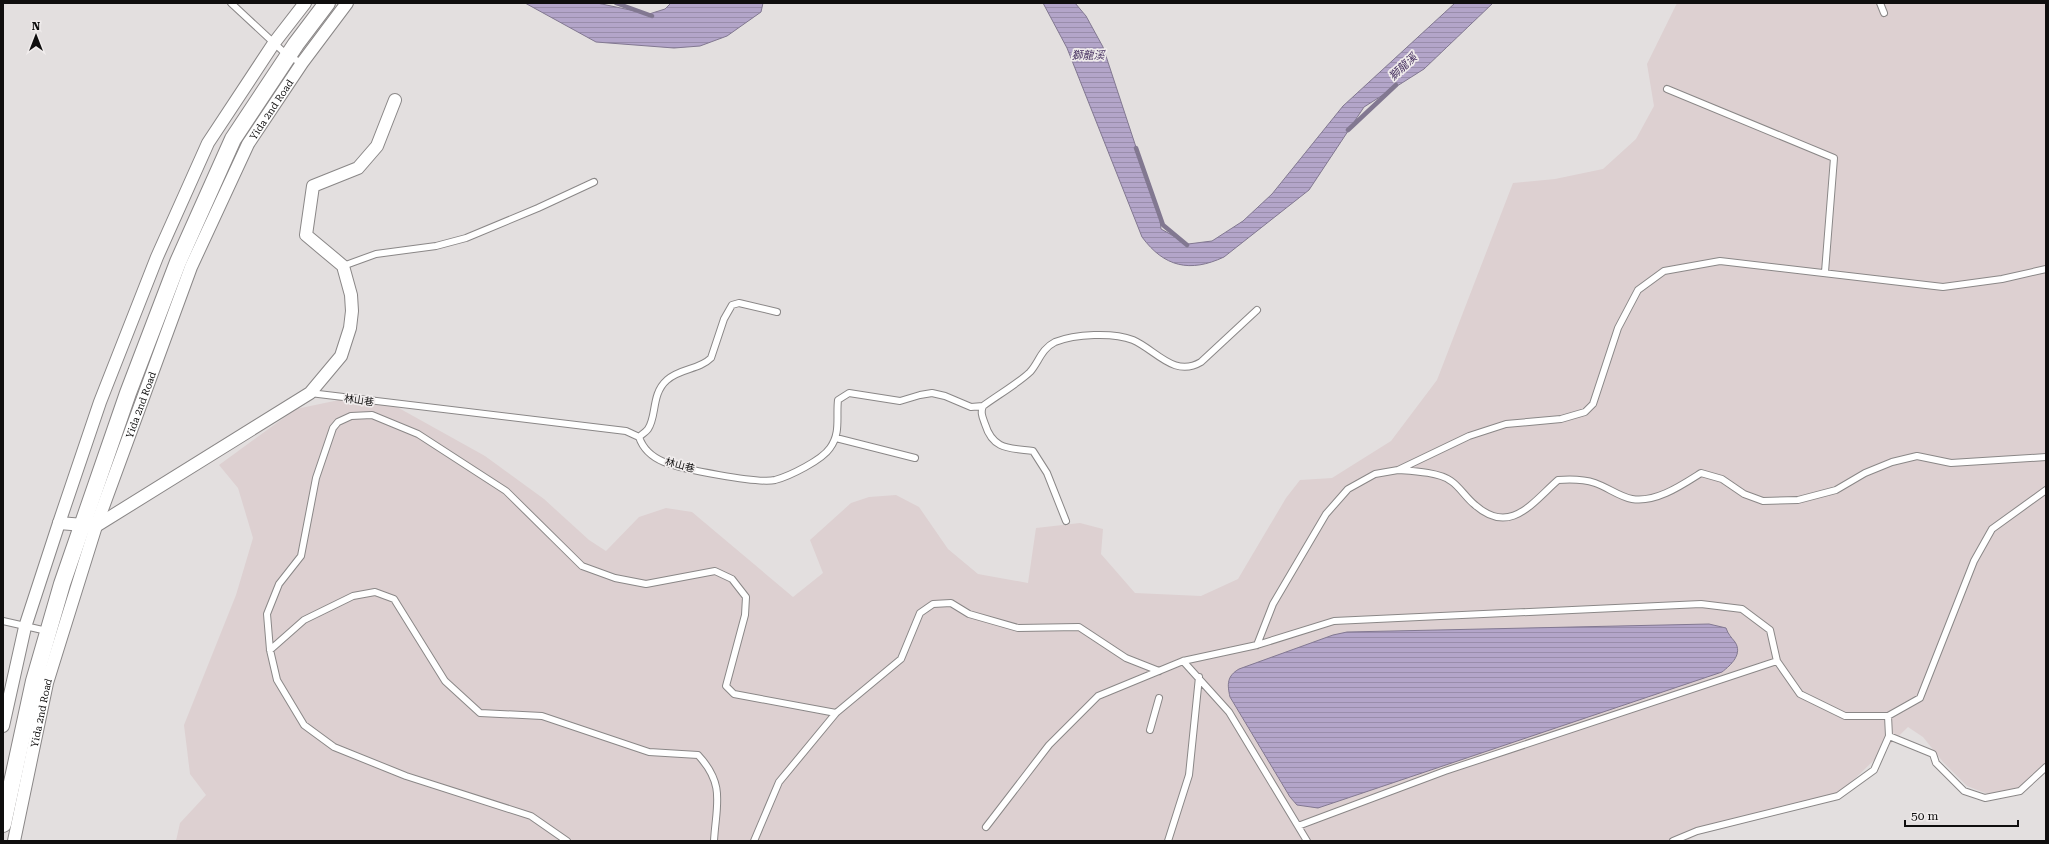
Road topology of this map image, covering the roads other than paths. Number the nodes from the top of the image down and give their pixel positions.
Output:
1 (231, 3) edge
2 (305, 3) edge
3 (327, 3) edge
4 (347, 3) edge
5 (1880, 3) edge
6 (1884, 13) dead end
7 (277, 39) junction
8 (295, 54) junction
9 (1667, 89) dead end
10 (395, 100) dead end
11 (594, 182) dead end
12 (343, 266) junction
13 (2046, 269) edge
14 (1825, 272) junction
15 (1257, 310) dead end
16 (777, 312) dead end
17 (310, 393) junction
18 (983, 406) junction
19 (638, 437) junction
20 (836, 438) junction
21 (2046, 457) edge
22 (915, 458) dead end
23 (1398, 470) junction
24 (2046, 490) edge
25 (1066, 521) dead end
26 (59, 523) junction
27 (90, 526) junction
28 (3, 621) edge
29 (25, 627) junction
30 (54, 634) junction
31 (1258, 645) junction
32 (270, 650) junction
33 (1183, 661) junction
34 (1777, 661) junction
35 (1159, 671) junction
36 (1199, 677) junction
37 (1159, 698) dead end
38 (836, 714) junction
39 (1888, 716) junction
40 (3, 726) edge
41 (1150, 730) dead end
42 (1889, 736) junction
43 (2046, 767) edge
44 (3, 824) edge
45 (1298, 826) junction
46 (986, 827) dead end
47 (14, 841) edge
48 (567, 841) edge
49 (714, 841) edge
50 (754, 841) edge
51 (1168, 841) edge
52 (1307, 841) edge
53 (1673, 841) edge

1 - 7 lane
2 - 7 street
3 - 8 street, Yida 2nd Road
4 - 8 street, Yida 2nd Road
5 - 6 lane
7 - 8 lane
7 - 26 street
8 - 27 street, Yida 2nd Road
9 - 14 lane
10 - 12 street
11 - 12 lane
12 - 17 street
13 - 14 lane
14 - 23 lane
15 - 18 lane
16 - 19 lane
17 - 19 lane, 林山巷
17 - 27 street
18 - 20 lane
18 - 25 lane
19 - 20 lane, 林山巷
20 - 22 lane
21 - 23 lane
23 - 31 lane
24 - 39 lane
26 - 27 street
26 - 29 street
27 - 30 street, Yida 2nd Road
28 - 29 lane
29 - 30 lane
29 - 40 street
30 - 44 street, Yida 2nd Road
30 - 47 street, Yida 2nd Road
31 - 33 lane
31 - 34 lane
32 - 38 lane
32 - 48 lane
32 - 49 lane
33 - 35 lane
33 - 36 lane
34 - 39 lane
34 - 45 lane
35 - 38 lane
35 - 46 lane
36 - 45 lane
36 - 51 lane
37 - 41 lane
38 - 50 lane
39 - 42 lane
42 - 43 lane
42 - 53 lane
45 - 52 lane

